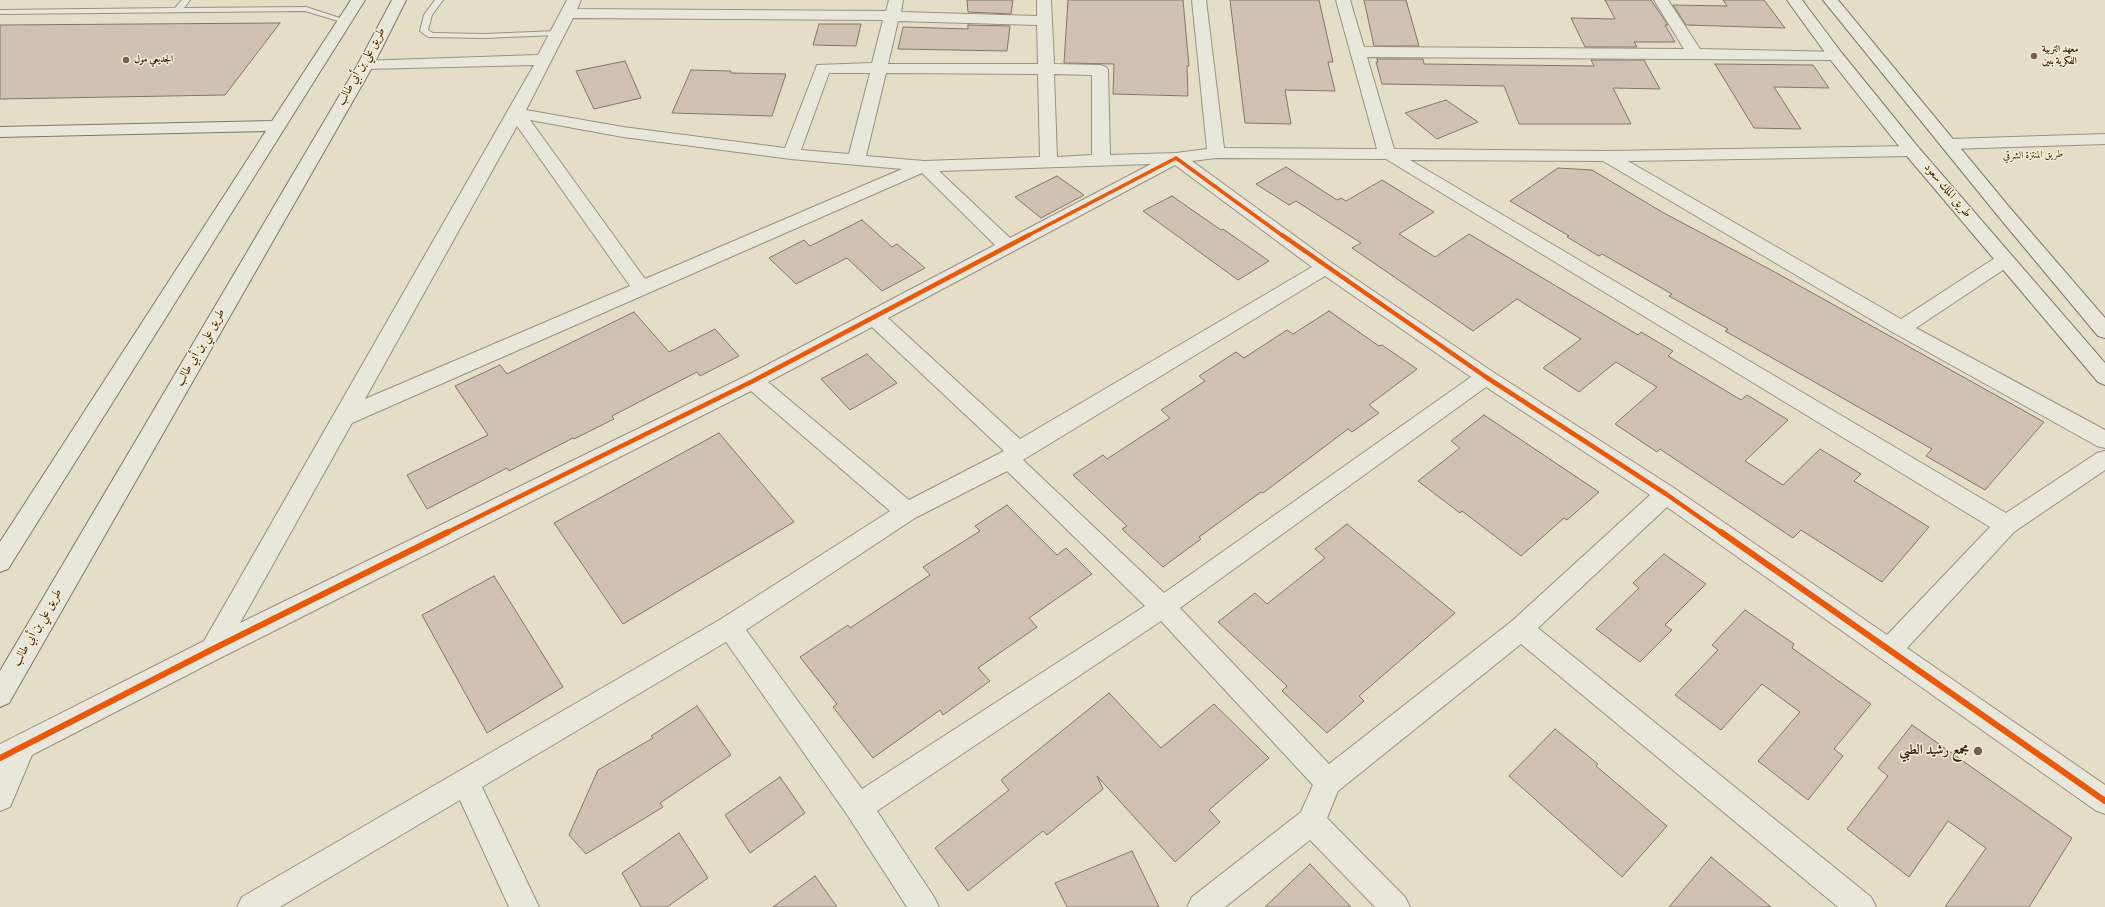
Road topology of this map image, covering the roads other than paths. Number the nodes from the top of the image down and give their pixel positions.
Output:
1 (170, 0) edge
2 (186, 0) edge
3 (399, 0) edge
4 (404, 0) edge
5 (440, 0) edge
6 (574, 0) edge
7 (896, 0) edge
8 (1044, 0) edge
9 (1199, 0) edge
10 (1342, 0) edge
11 (1661, 0) edge
12 (1794, 0) edge
13 (1830, 0) edge
14 (357, 1) edge
15 (159, 11) junction
16 (176, 11) junction
17 (0, 12) edge
18 (567, 13) junction
19 (894, 16) junction
20 (389, 18) junction
21 (345, 21) junction
22 (1045, 22) junction
23 (557, 33) junction
24 (1358, 52) junction
25 (1695, 54) junction
26 (1835, 55) junction
27 (544, 60) junction
28 (366, 64) junction
29 (880, 68) junction
30 (1046, 69) junction
31 (516, 113) junction
32 (276, 126) junction
33 (0, 132) edge
34 (2105, 139) edge
35 (1949, 144) junction
36 (1912, 151) junction
37 (1216, 153) junction
38 (1387, 153) junction
39 (790, 154) junction
40 (2105, 154) edge
41 (1607, 156) junction
42 (1176, 158) junction
43 (1961, 159) junction
44 (1101, 160) junction
45 (856, 161) junction
46 (1049, 162) junction
47 (924, 166) junction
48 (1007, 246) junction
49 (2005, 260) junction
50 (1325, 267) junction
51 (641, 287) junction
52 (875, 318) junction
53 (1901, 328) junction
54 (2105, 331) edge
55 (1486, 377) junction
56 (2105, 377) edge
57 (753, 381) junction
58 (342, 418) junction
59 (2105, 440) edge
60 (1014, 455) junction
61 (2105, 458) edge
62 (1666, 494) junction
63 (907, 512) junction
64 (2006, 525) junction
65 (0, 562) edge
66 (1162, 607) junction
67 (730, 627) junction
68 (1522, 629) junction
69 (213, 649) junction
70 (1889, 650) junction
71 (0, 695) edge
72 (11, 752) edge
73 (465, 782) junction
74 (1328, 782) junction
75 (0, 798) edge
76 (2105, 801) edge
77 (858, 807) junction
78 (1311, 822) junction
79 (252, 907) edge
80 (524, 907) edge
81 (924, 907) edge
82 (1202, 907) edge
83 (1396, 907) edge
84 (1862, 907) edge

1 - 15 lane
2 - 16 lane
3 - 20 street, طريق علي بن أبي طالب
4 - 20 street
5 - 23 lane
6 - 18 street
7 - 19 street
8 - 22 street
9 - 37 street
10 - 24 street
11 - 25 street
12 - 26 street, طريق الملك سعود
13 - 35 street
14 - 21 street
15 - 16 lane
15 - 17 lane
16 - 21 lane
18 - 19 street
18 - 23 street
19 - 22 street
19 - 29 street
20 - 28 street, طريق علي بن أبي طالب
21 - 32 street
22 - 30 street
23 - 27 street
24 - 25 street
24 - 38 street
25 - 26 street
26 - 36 street, طريق الملك سعود
27 - 28 street
27 - 31 street
28 - 71 street, طريق علي بن أبي طالب
29 - 30 street
29 - 39 street
29 - 45 street
30 - 44 street
30 - 46 street
31 - 39 street
31 - 51 street
31 - 58 street
32 - 33 street
32 - 65 street
34 - 35 street
35 - 43 street
36 - 41 street
36 - 49 street, طريق الملك سعود
37 - 38 street
37 - 42 street
38 - 41 street
38 - 64 street
39 - 45 street
40 - 43 street, طريق المنتزة الشرقي
41 - 53 street
42 - 44 street
42 - 48 street
42 - 50 street
43 - 54 street
44 - 46 street
45 - 47 street
46 - 47 street
47 - 48 street
47 - 51 street
48 - 52 street
49 - 53 street
49 - 56 street, طريق الملك سعود
50 - 55 street
50 - 60 street
51 - 58 street
52 - 57 street
52 - 60 street
53 - 59 street
55 - 62 street
55 - 66 street
57 - 63 street
57 - 69 street
58 - 69 street
60 - 63 street
60 - 66 street
61 - 64 street
62 - 68 street
62 - 70 street
63 - 67 street
64 - 70 street
66 - 74 street
66 - 77 street
67 - 73 street
67 - 77 street
68 - 74 street
68 - 84 street
69 - 72 street
70 - 76 street
72 - 75 street
73 - 79 street
73 - 80 street
74 - 78 street
77 - 81 street
78 - 82 street
78 - 83 street

